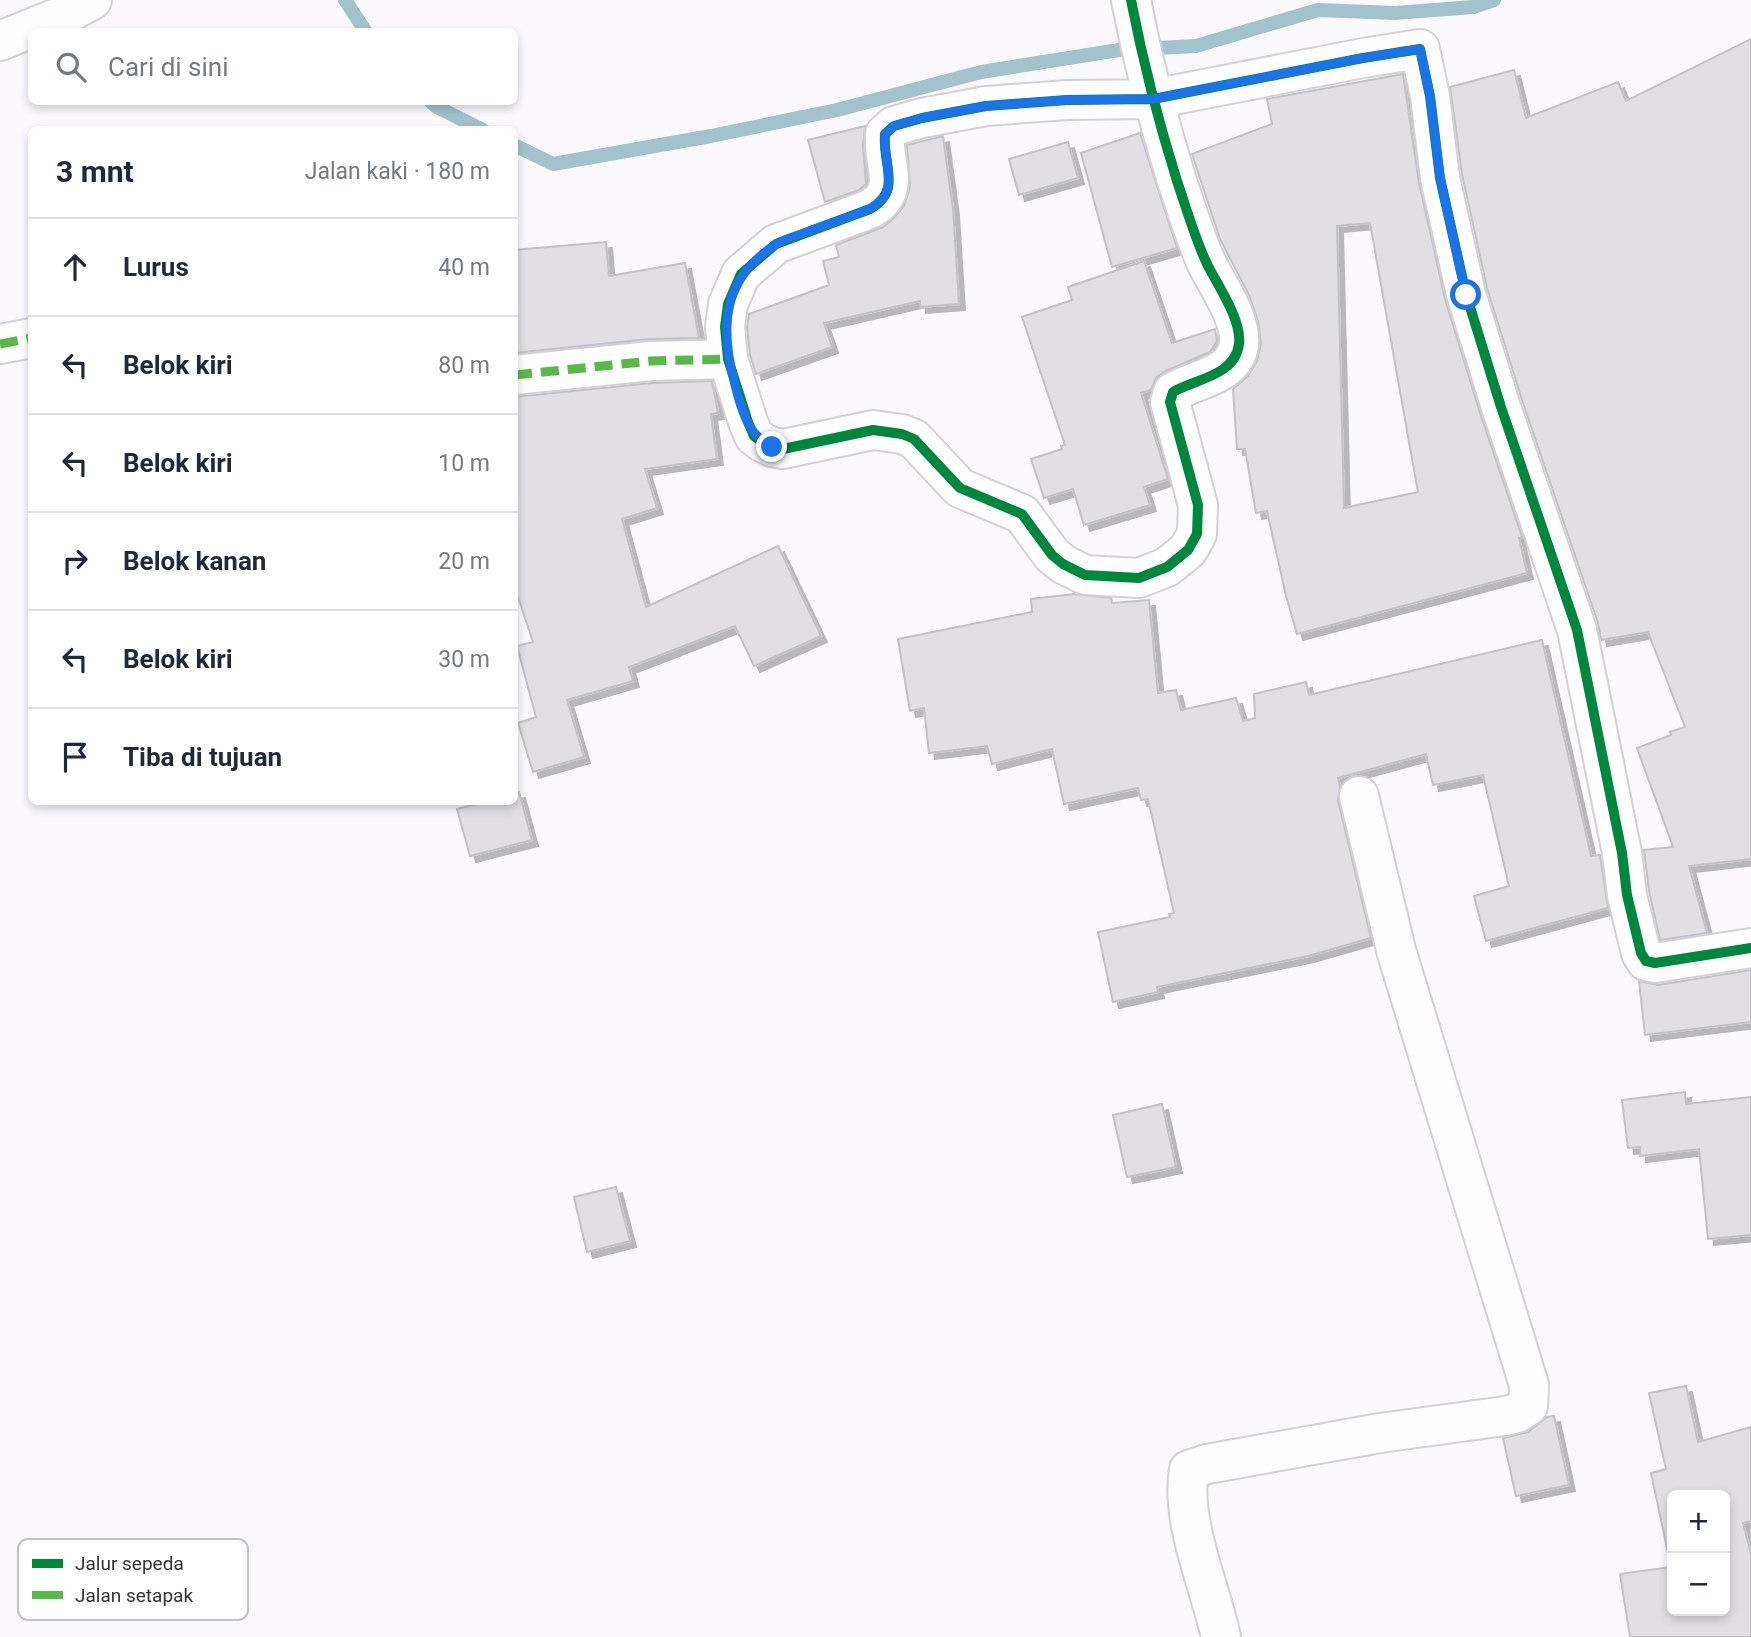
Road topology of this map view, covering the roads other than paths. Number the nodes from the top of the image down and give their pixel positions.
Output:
1 (92, 0) edge
2 (1134, 16) edge
3 (32, 28) edge
4 (28, 30) edge
5 (0, 41) edge
6 (1149, 87) junction
7 (28, 339) edge
8 (0, 344) edge
9 (728, 359) junction
10 (518, 375) edge
11 (1359, 796) dead end
12 (1751, 948) edge
13 (1221, 1637) edge

1 - 3 street
2 - 6 street
4 - 5 street
6 - 9 street
6 - 9 street
6 - 12 street
7 - 8 street
9 - 10 street
11 - 13 street

